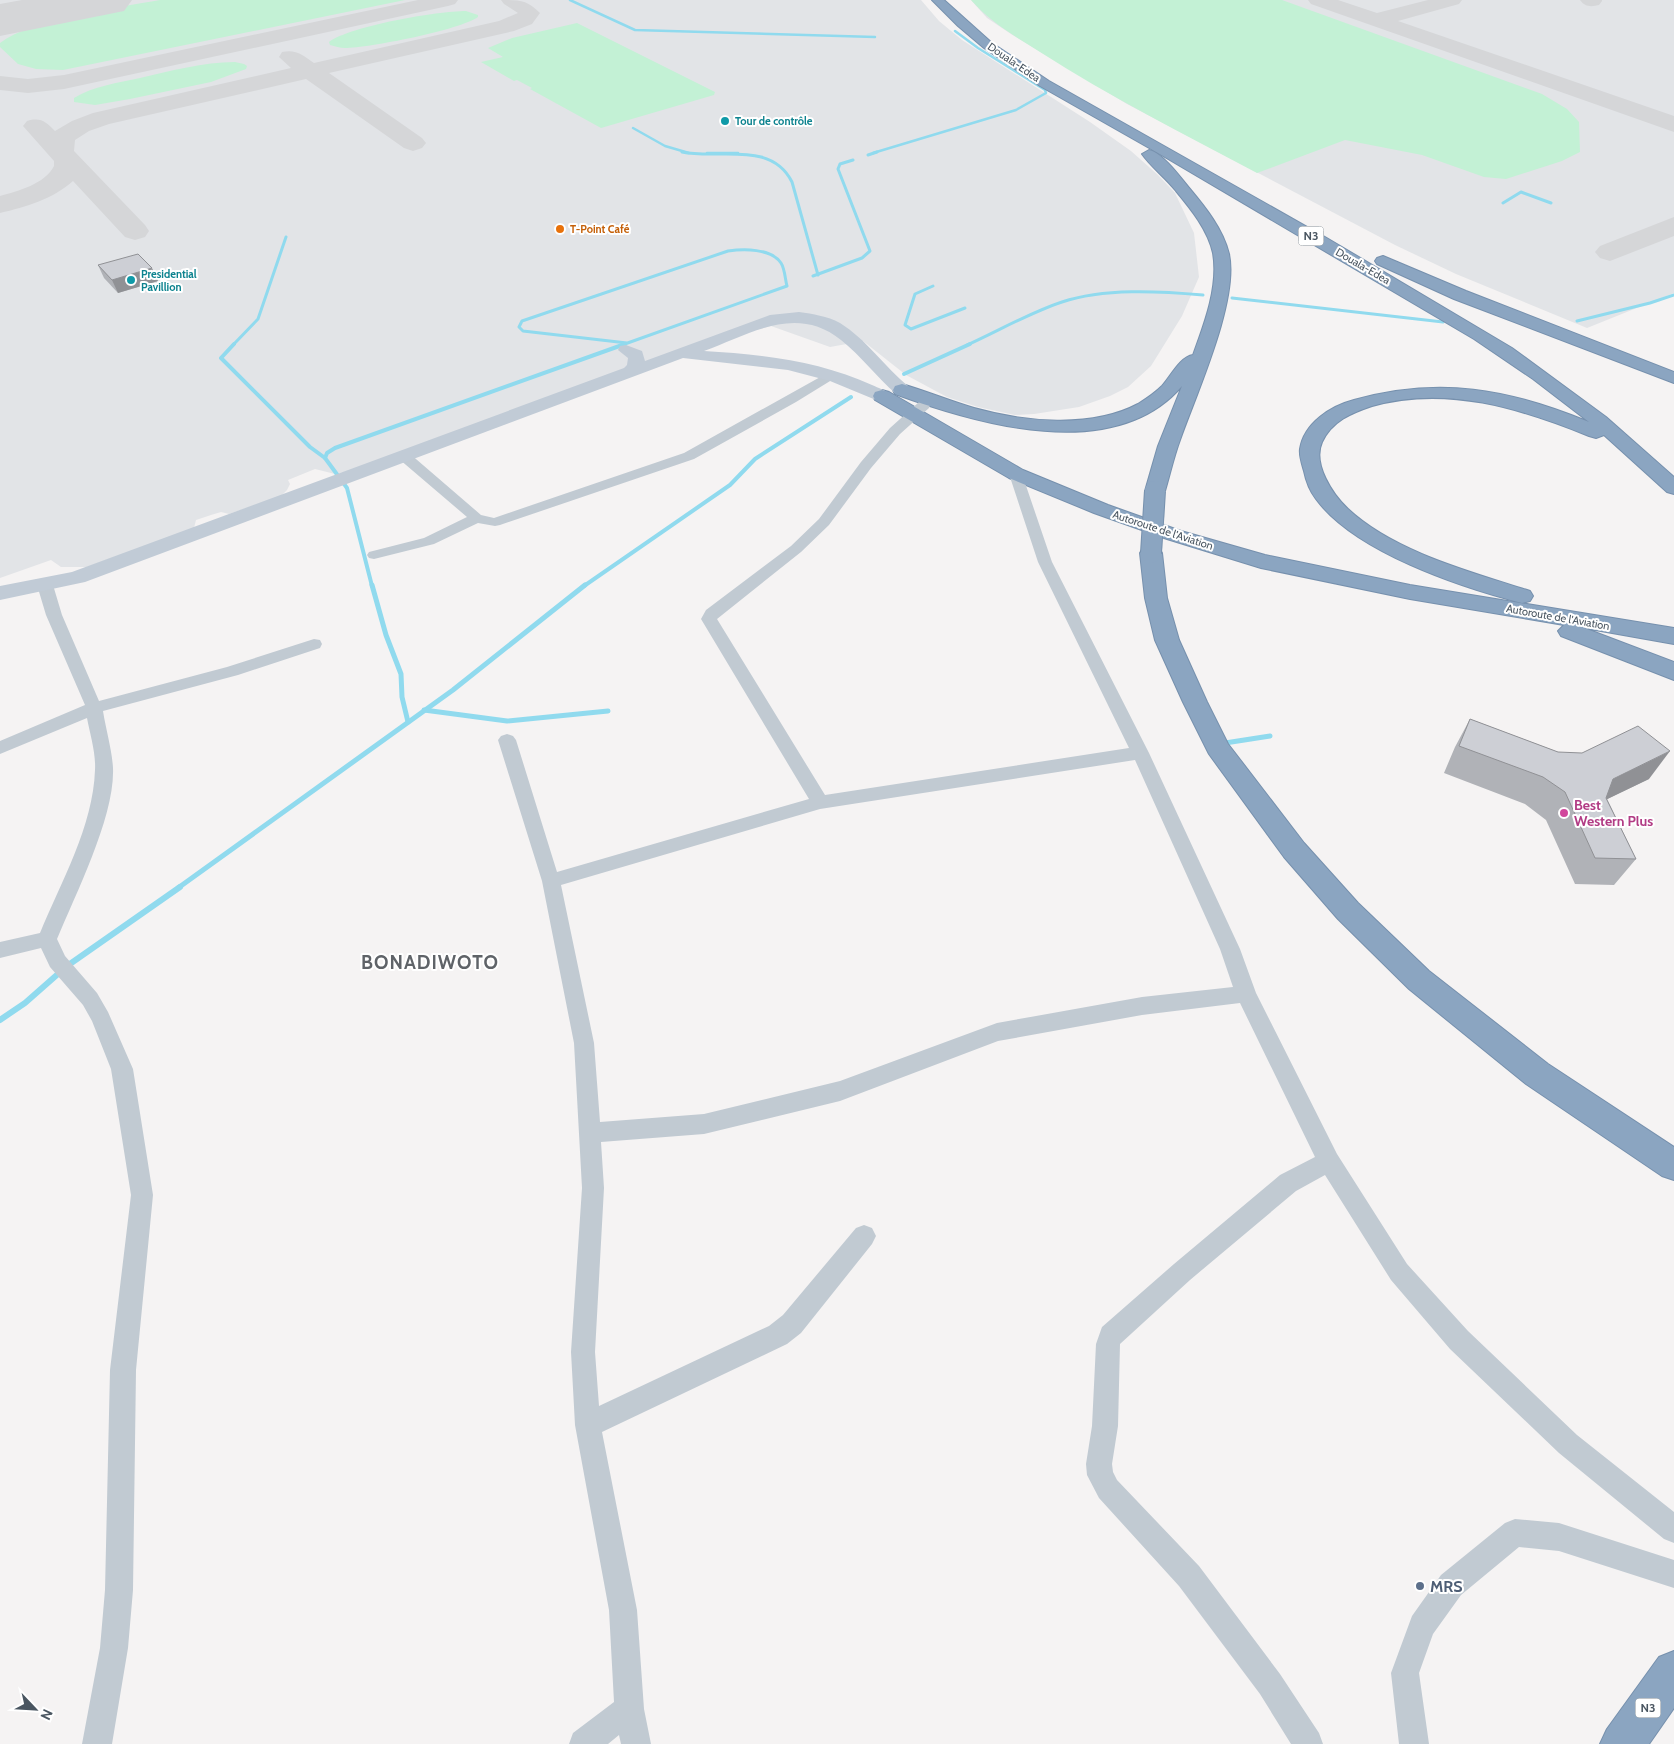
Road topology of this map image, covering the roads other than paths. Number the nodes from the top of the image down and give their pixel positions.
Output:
1 (938, 0) edge
2 (952, 0) edge
3 (1066, 95) junction
4 (1317, 230) junction
5 (815, 318) junction
6 (1203, 349) junction
7 (626, 350) dead end
8 (678, 354) junction
9 (760, 360) junction
10 (831, 375) junction
11 (623, 376) junction
12 (1674, 378) edge
13 (892, 390) junction
14 (919, 410) junction
15 (404, 456) junction
16 (1674, 467) edge
17 (1016, 474) junction
18 (1674, 489) edge
19 (476, 518) junction
20 (374, 555) dead end
21 (45, 585) junction
22 (0, 592) edge
23 (1410, 592) junction
24 (1522, 596) junction
25 (1674, 620) edge
26 (1674, 636) edge
27 (314, 644) dead end
28 (1674, 672) edge
29 (94, 708) junction
30 (507, 740) dead end
31 (0, 748) edge
32 (1140, 753) junction
33 (820, 802) junction
34 (551, 881) junction
35 (47, 939) junction
36 (0, 950) edge
37 (1246, 994) junction
38 (591, 1133) junction
39 (1329, 1161) junction
40 (1674, 1165) edge
41 (864, 1236) dead end
42 (588, 1425) junction
43 (1674, 1530) edge
44 (1674, 1574) edge
45 (1674, 1672) edge
46 (629, 1709) junction
47 (97, 1744) edge
48 (584, 1744) edge
49 (636, 1744) edge
50 (1308, 1744) edge
51 (1414, 1744) edge
52 (1622, 1744) edge

1 - 3 highway, Douala-Edea / N3
2 - 4 highway, Douala-Edea / N3
3 - 6 highway
3 - 18 highway, Douala-Edea / N3
4 - 12 highway
4 - 16 highway, Douala-Edea / N3
5 - 8 street
5 - 13 street
5 - 13 street, Autoroute de l'Aviation
6 - 13 highway
6 - 40 highway, bridge
7 - 11 street
8 - 9 street, Autoroute de l'Aviation
8 - 11 street
9 - 10 street, Autoroute de l'Aviation
9 - 11 street
10 - 13 street, Autoroute de l'Aviation
10 - 19 street
11 - 15 street
13 - 14 highway, Autoroute de l'Aviation
14 - 17 highway, Autoroute de l'Aviation
14 - 24 highway, Autoroute de l'Aviation
14 - 33 street
15 - 19 street
15 - 21 street
17 - 23 highway, Autoroute de l'Aviation
17 - 32 street
18 - 24 highway
19 - 20 street
21 - 22 street
21 - 29 street
23 - 26 highway, Autoroute de l'Aviation
23 - 28 highway
24 - 25 highway, Autoroute de l'Aviation
27 - 29 street
29 - 31 street
29 - 35 street
30 - 34 street
32 - 33 street
32 - 37 street
33 - 34 street
34 - 38 street
35 - 36 street
35 - 47 street
37 - 38 street
37 - 39 street
38 - 42 street
39 - 43 street
39 - 50 street
41 - 42 street
42 - 46 street
44 - 51 street
45 - 52 highway, N3
46 - 48 street
46 - 49 street

